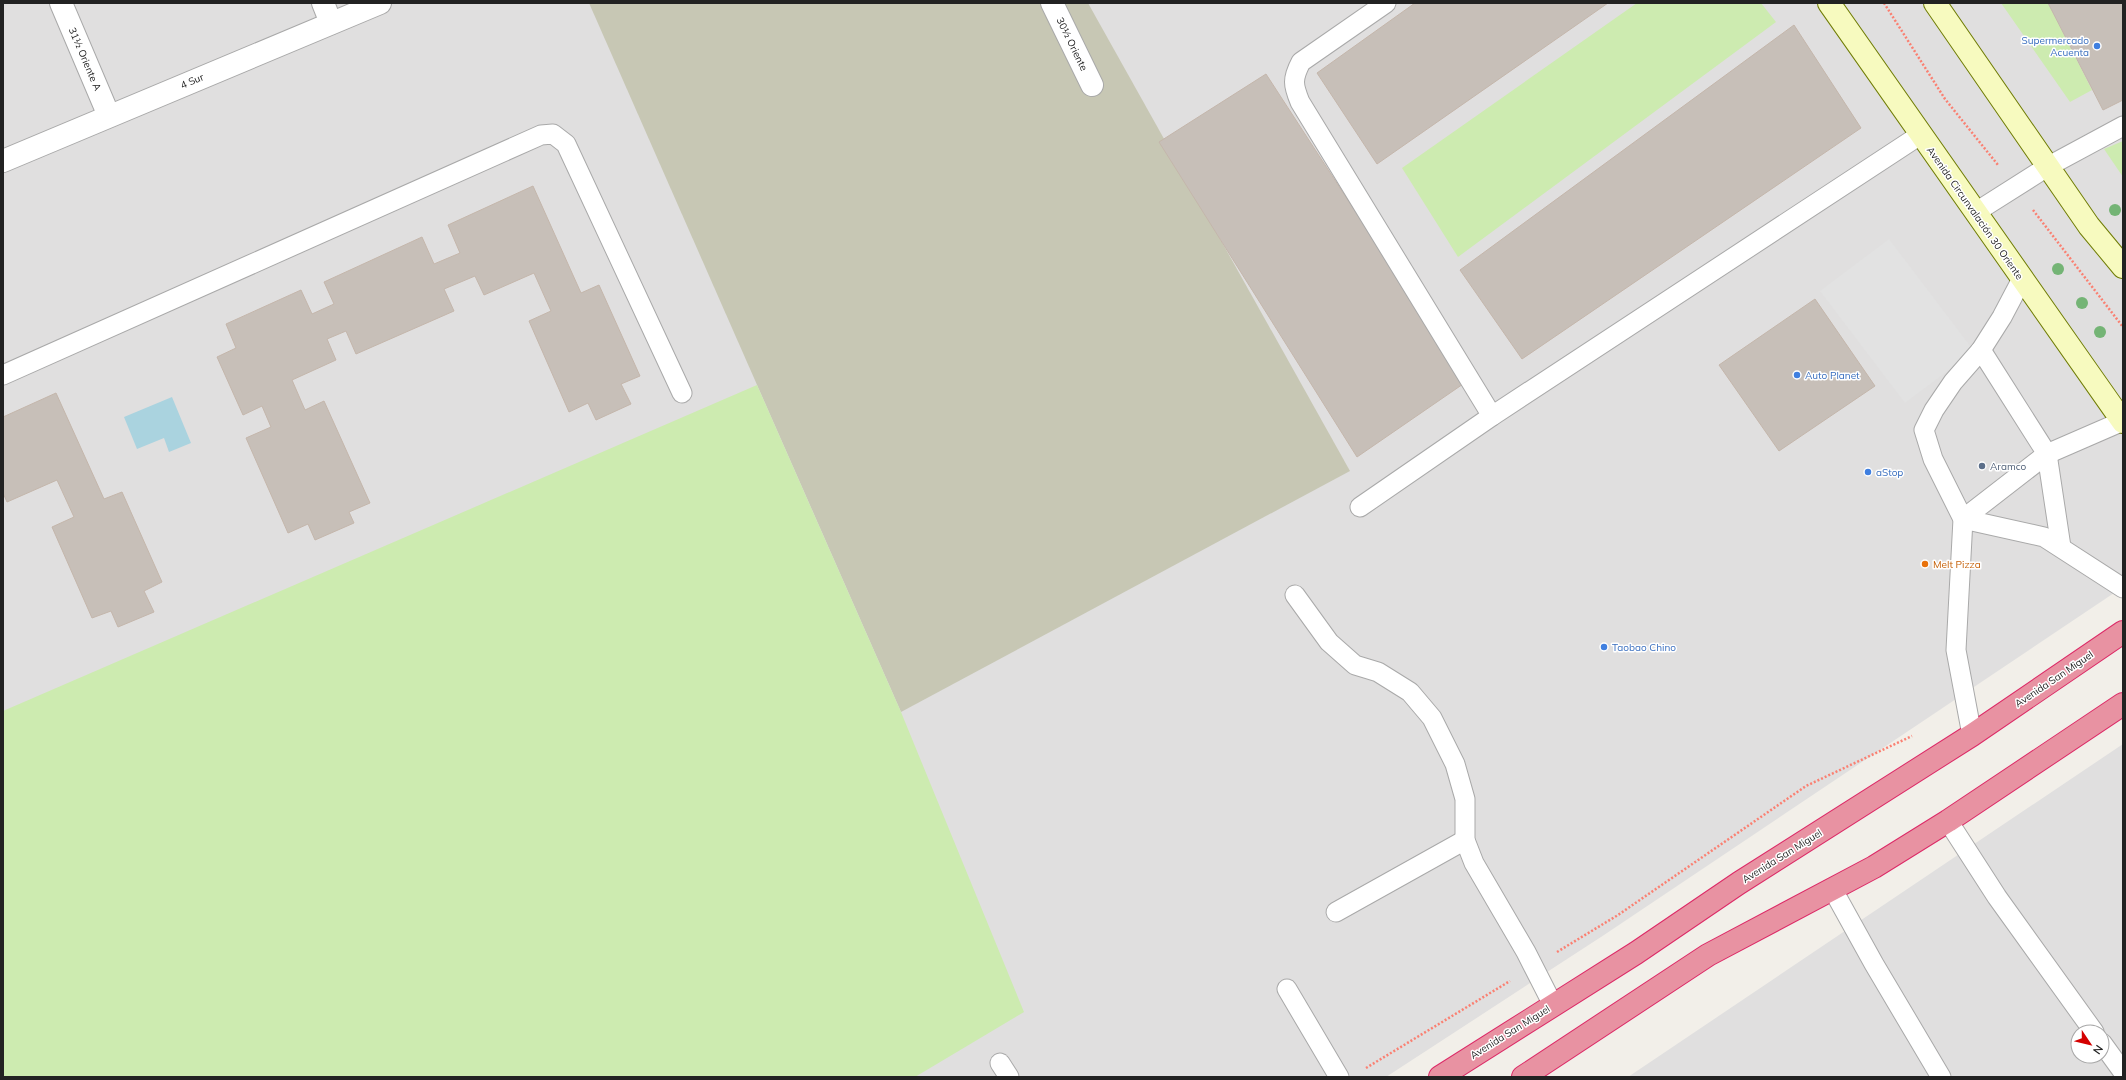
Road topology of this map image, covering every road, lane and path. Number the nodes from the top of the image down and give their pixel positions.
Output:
1 (61, 3) edge
2 (323, 3) edge
3 (380, 3) edge
4 (1052, 3) edge
5 (1386, 3) edge
6 (1829, 3) edge
7 (1935, 3) edge
8 (331, 23) junction
9 (1092, 85) dead end
10 (109, 116) junction
11 (2123, 126) edge
12 (1920, 135) junction
13 (3, 161) edge
14 (2047, 167) junction
15 (1976, 212) junction
16 (2123, 267) edge
17 (2022, 279) junction
18 (1981, 350) junction
19 (3, 375) edge
20 (682, 393) dead end
21 (1492, 416) junction
22 (2123, 421) edge
23 (2047, 454) junction
24 (1360, 507) dead end
25 (1962, 519) junction
26 (2060, 547) junction
27 (2123, 588) edge
28 (1295, 595) dead end
29 (2123, 632) edge
30 (2123, 704) edge
31 (1919, 733) dead end
32 (1972, 735) junction
33 (1948, 821) junction
34 (1465, 840) junction
35 (1833, 890) junction
36 (1336, 912) dead end
37 (1533, 967) junction
38 (1287, 989) dead end
39 (1553, 1005) junction
40 (2088, 1024) edge
41 (2110, 1054) edge
42 (1365, 1069) dead end
43 (2123, 1072) edge
44 (1339, 1077) edge
45 (1440, 1077) edge
46 (1523, 1077) edge
47 (1941, 1077) edge

1 - 10 street, 31½ Oriente A
2 - 8 street
3 - 8 street, 4 Sur
4 - 9 street, 30½ Oriente
5 - 21 lane
6 - 12 main road, Avenida Circunvalación 30 Oriente
7 - 14 main road
8 - 10 street, 4 Sur
10 - 13 street, 4 Sur
11 - 14 lane
12 - 15 main road, Avenida Circunvalación 30 Oriente
12 - 21 lane
14 - 15 lane
14 - 16 main road
15 - 17 main road, Avenida Circunvalación 30 Oriente
17 - 18 lane
17 - 22 main road, Avenida Circunvalación 30 Oriente
18 - 23 lane
18 - 25 lane
19 - 20 lane
21 - 24 lane
22 - 23 lane
23 - 25 lane
23 - 26 lane
25 - 26 lane
25 - 32 lane
26 - 27 lane
28 - 34 lane
29 - 32 highway, Avenida San Miguel
30 - 33 highway
31 - 37 path
32 - 39 highway, Avenida San Miguel
33 - 35 highway
33 - 40 lane
34 - 36 lane
34 - 37 lane
35 - 46 highway
35 - 47 lane
37 - 39 lane
37 - 42 path
38 - 44 lane
39 - 45 highway, Avenida San Miguel
41 - 43 lane

